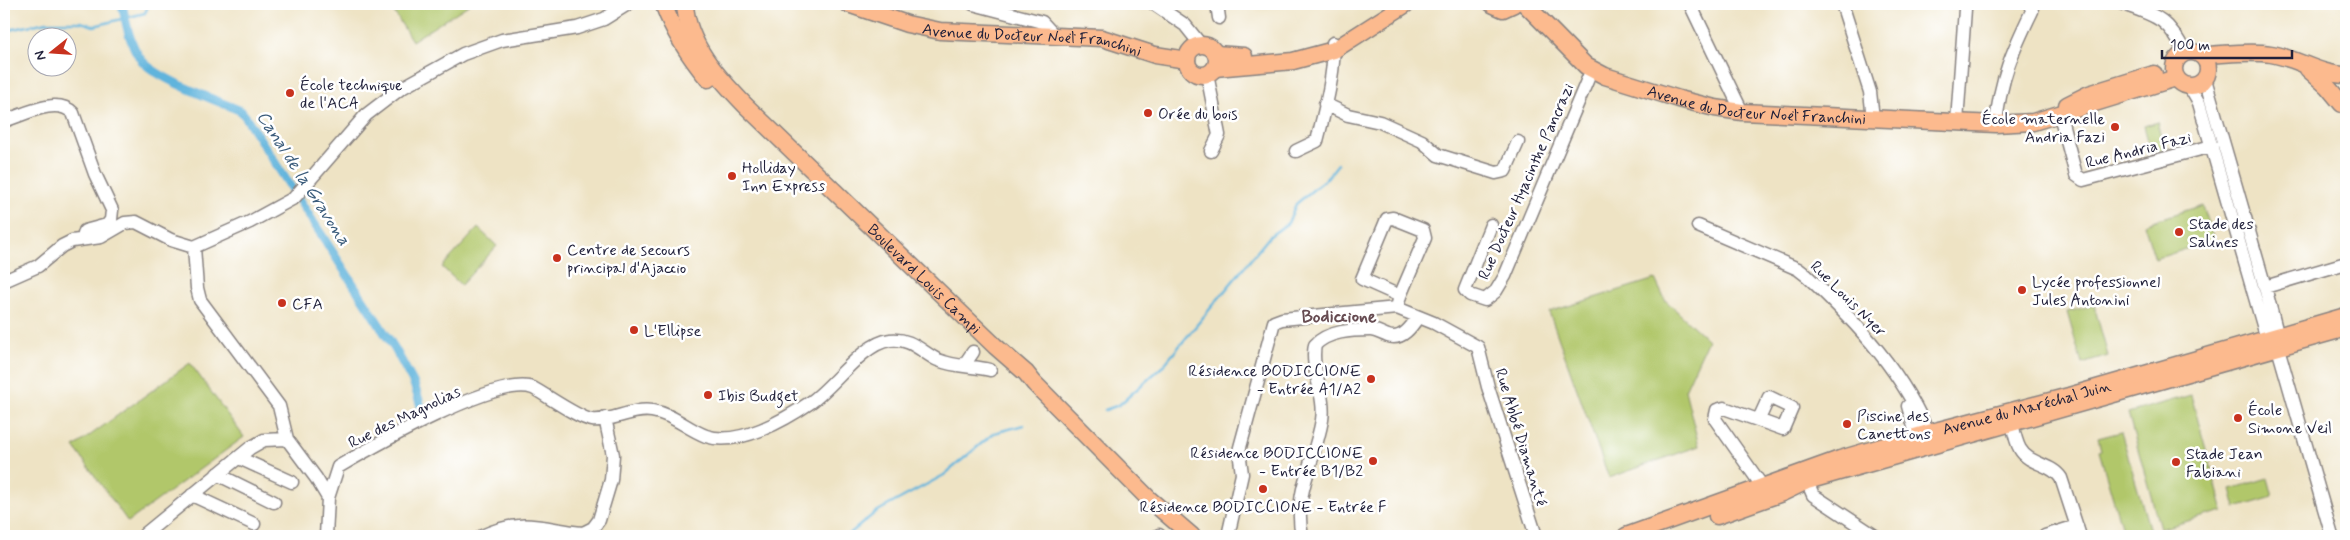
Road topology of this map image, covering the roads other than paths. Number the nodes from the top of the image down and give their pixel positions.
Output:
1 (628, 4) edge
2 (685, 4) edge
3 (848, 4) edge
4 (973, 4) edge
5 (1154, 4) edge
6 (1217, 4) edge
7 (1387, 4) edge
8 (1406, 4) edge
9 (1492, 4) edge
10 (1514, 4) edge
11 (1524, 4) edge
12 (1690, 4) edge
13 (1842, 4) edge
14 (2030, 4) edge
15 (2123, 4) edge
16 (664, 5) edge
17 (1965, 9) dead end
18 (1219, 18) dead end
19 (1054, 35) junction
20 (1201, 44) junction
21 (1333, 46) junction
22 (2237, 53) junction
23 (2193, 54) junction
24 (1187, 60) junction
25 (2303, 64) junction
26 (1213, 65) junction
27 (1592, 69) junction
28 (2206, 75) junction
29 (2346, 75) edge
30 (2179, 78) junction
31 (1325, 104) junction
32 (2344, 108) edge
33 (1742, 112) junction
34 (2060, 115) junction
35 (1873, 118) junction
36 (4, 122) edge
37 (1957, 122) junction
38 (2020, 122) junction
39 (1996, 124) junction
40 (1518, 142) dead end
41 (2212, 146) junction
42 (1211, 151) dead end
43 (1296, 151) dead end
44 (1491, 225) dead end
45 (1698, 226) dead end
46 (83, 238) junction
47 (194, 247) junction
48 (2346, 263) edge
49 (4, 281) edge
50 (2264, 287) junction
51 (1398, 302) junction
52 (2346, 316) edge
53 (1418, 317) junction
54 (2346, 328) edge
55 (2274, 341) junction
56 (972, 352) dead end
57 (964, 365) junction
58 (990, 370) dead end
59 (605, 418) junction
60 (2011, 418) junction
61 (1759, 419) dead end
62 (288, 439) junction
63 (1924, 441) junction
64 (238, 458) junction
65 (338, 467) junction
66 (217, 474) junction
67 (316, 478) junction
68 (292, 482) dead end
69 (1807, 482) junction
70 (1766, 493) junction
71 (192, 495) junction
72 (328, 498) junction
73 (274, 502) dead end
74 (254, 524) dead end
75 (2078, 531) edge
76 (585, 534) edge
77 (145, 536) edge
78 (326, 536) edge
79 (482, 536) edge
80 (1177, 536) edge
81 (1192, 536) edge
82 (1228, 536) edge
83 (1302, 536) edge
84 (1536, 536) edge
85 (1626, 536) edge
86 (1658, 536) edge
87 (1875, 536) edge
88 (2045, 536) edge
89 (2332, 536) edge

1 - 47 street
2 - 81 main road, Boulevard Louis Campi
3 - 19 main road, Avenue du Docteur Noël Franchini
4 - 19 street
5 - 20 street
6 - 18 street
7 - 21 main road
8 - 21 main road
9 - 10 main road
11 - 27 main road, Avenue du Docteur Noël Franchini
12 - 33 street
13 - 35 street
14 - 39 street
15 - 23 street
16 - 80 main road, Boulevard Louis Campi
17 - 37 street
19 - 24 main road, Avenue du Docteur Noël Franchini
20 - 24 main road
20 - 26 main road
21 - 26 main road
21 - 31 street
22 - 23 main road
22 - 25 main road
22 - 28 main road
23 - 28 main road
23 - 30 main road
24 - 26 main road
25 - 29 main road
25 - 32 main road
26 - 42 street
27 - 33 main road, Avenue du Docteur Noël Franchini
27 - 44 street, Rue Docteur Hyacinthe Pancrazi
28 - 30 main road
28 - 50 street
29 - 32 main road
30 - 34 main road, Avenue du Docteur Noël Franchini
30 - 38 main road, Avenue du Docteur Noël Franchini
30 - 41 street
31 - 40 street
31 - 43 street
33 - 35 main road, Avenue du Docteur Noël Franchini
34 - 38 main road, Avenue du Docteur Noël Franchini
34 - 41 street, Rue Andria Fazi
35 - 37 main road, Avenue du Docteur Noël Franchini
36 - 46 street
37 - 39 main road, Avenue du Docteur Noël Franchini
38 - 39 main road, Avenue du Docteur Noël Franchini
41 - 55 street
45 - 63 street, Rue Louis Nyer
46 - 47 street
46 - 49 street
47 - 62 street
48 - 50 street
50 - 55 street
51 - 51 street
51 - 53 street
51 - 82 street
52 - 55 main road, Avenue du Maréchal Juin
53 - 83 street
53 - 84 street, Rue Abbé Diamanté
54 - 55 main road, Avenue du Maréchal Juin
55 - 60 main road, Avenue du Maréchal Juin
55 - 89 street
56 - 57 street
57 - 58 street, Rue des Magnolias
57 - 59 street, Rue des Magnolias
59 - 65 street, Rue des Magnolias
59 - 76 street
60 - 63 main road, Avenue du Maréchal Juin
60 - 75 street
61 - 70 street
62 - 64 street
62 - 67 street
63 - 69 main road, Avenue du Maréchal Juin
63 - 70 main road, Avenue du Maréchal Juin
64 - 66 street
64 - 68 street
65 - 67 street
65 - 72 street, Rue des Magnolias
66 - 71 street
66 - 73 street
67 - 72 street
69 - 70 main road, Avenue du Maréchal Juin
69 - 87 street
70 - 85 main road, Avenue du Maréchal Juin
70 - 86 main road, Avenue du Maréchal Juin
71 - 74 street
71 - 77 street
72 - 78 street, Rue des Magnolias
75 - 88 street
76 - 79 street

